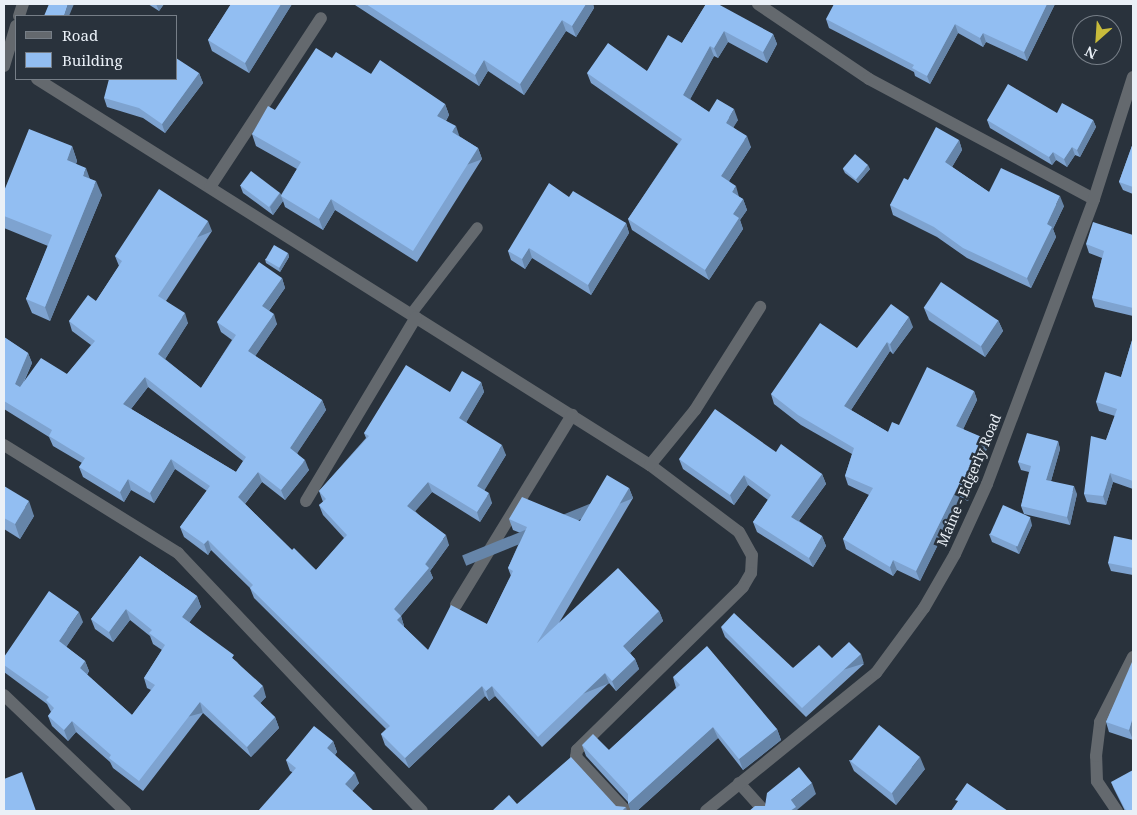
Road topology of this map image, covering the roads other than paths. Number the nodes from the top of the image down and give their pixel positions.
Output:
1 (758, 4) edge
2 (321, 18) dead end
3 (15, 31) edge
4 (9, 64) edge
5 (1133, 77) edge
6 (39, 80) edge
7 (1128, 114) edge
8 (210, 187) junction
9 (1094, 199) junction
10 (477, 227) dead end
11 (760, 307) dead end
12 (414, 315) junction
13 (572, 415) junction
14 (4, 445) edge
15 (650, 465) junction
16 (306, 501) dead end
17 (456, 605) edge
18 (1133, 657) edge
19 (4, 695) edge
20 (739, 783) junction
21 (125, 811) edge
22 (422, 811) edge
23 (626, 811) edge
24 (706, 811) edge
25 (764, 811) edge
26 (1117, 811) edge

1 - 9 street
2 - 8 street
3 - 4 street
5 - 7 street, Maine - Edgerly Road
6 - 8 street
7 - 9 street, Maine - Edgerly Road
8 - 12 street
9 - 20 street, Maine - Edgerly Road
10 - 12 lane
11 - 15 street
12 - 13 street
12 - 16 street
13 - 15 street
13 - 17 street
14 - 22 street
15 - 23 street
18 - 26 street
19 - 21 street
20 - 24 street, Maine - Edgerly Road
20 - 25 street

